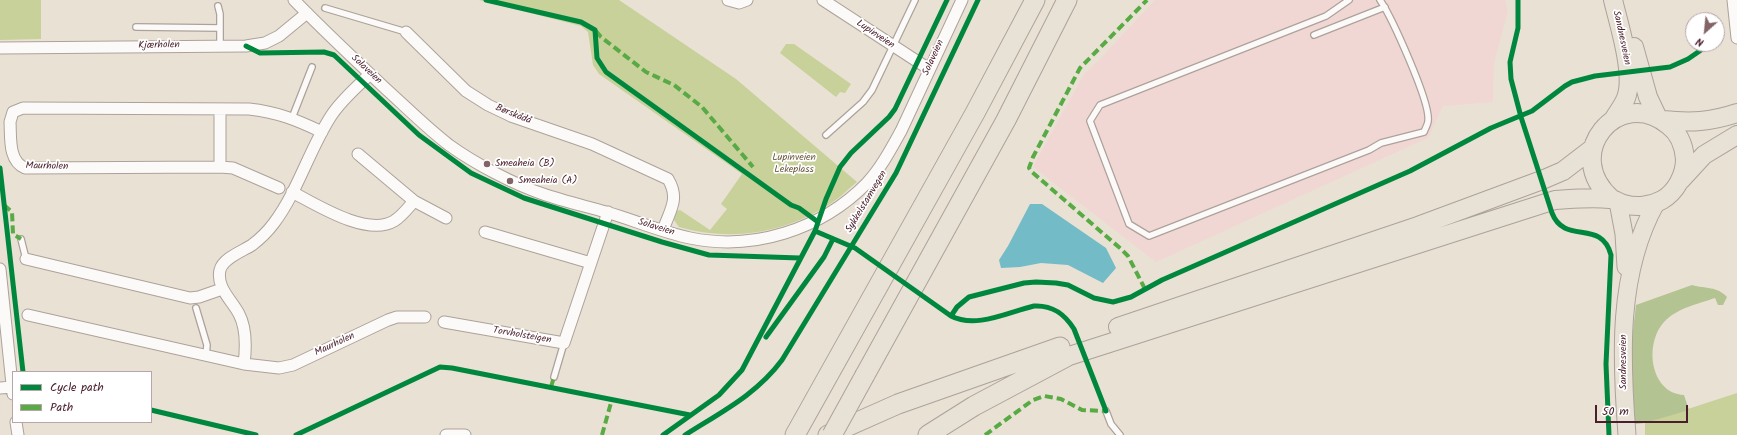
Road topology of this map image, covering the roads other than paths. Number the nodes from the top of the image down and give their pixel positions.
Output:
1 (294, 0) edge
2 (728, 0) edge
3 (746, 0) edge
4 (823, 0) edge
5 (915, 0) edge
6 (962, 0) edge
7 (1035, 0) edge
8 (1067, 0) edge
9 (1349, 0) edge
10 (1380, 0) edge
11 (1613, 0) edge
12 (1624, 0) edge
13 (1732, 0) edge
14 (218, 6) dead end
15 (1385, 7) junction
16 (324, 8) dead end
17 (307, 13) junction
18 (136, 27) dead end
19 (220, 28) junction
20 (406, 32) joint
21 (1314, 34) dead end
22 (1737, 38) edge
23 (220, 46) junction
24 (893, 47) junction
25 (0, 48) edge
26 (312, 67) dead end
27 (929, 69) junction
28 (370, 74) junction
29 (220, 110) junction
30 (1737, 113) edge
31 (292, 118) junction
32 (1660, 119) junction
33 (1613, 120) junction
34 (322, 132) junction
35 (826, 135) dead end
36 (1737, 135) edge
37 (1593, 148) junction
38 (358, 154) dead end
39 (220, 167) junction
40 (1678, 184) junction
41 (279, 188) dead end
42 (292, 192) junction
43 (1615, 200) junction
44 (414, 201) junction
45 (1656, 203) junction
46 (608, 212) junction
47 (446, 218) dead end
48 (663, 230) junction
49 (485, 232) dead end
50 (21, 239) dead end
51 (26, 259) joint
52 (591, 263) junction
53 (0, 269) edge
54 (222, 289) junction
55 (1627, 290) junction
56 (196, 308) dead end
57 (28, 315) dead end
58 (425, 317) dead end
59 (444, 322) dead end
60 (564, 343) junction
61 (1063, 352) junction
62 (206, 355) junction
63 (244, 364) junction
64 (554, 377) dead end
65 (12, 382) edge
66 (0, 388) edge
67 (12, 391) edge
68 (1106, 411) dead end
69 (16, 423) edge
70 (18, 435) edge
71 (446, 435) edge
72 (465, 435) edge
73 (795, 435) edge
74 (828, 435) edge
75 (832, 435) edge
76 (928, 435) edge
77 (1120, 435) edge
78 (1627, 435) edge

1 - 17 street, Solaveien
2 - 3 street
4 - 24 street, Lupinveien
5 - 24 lane
6 - 27 street, Solaveien
7 - 73 highway
8 - 75 highway, bridge
9 - 15 lane
10 - 15 lane
11 - 33 highway, Sandnesveien
12 - 32 highway, Sandnesveien
13 - 22 street
14 - 19 lane
15 - 21 lane
16 - 20 lane, Børskådå
17 - 23 street, Kjærholen
17 - 28 street, Solaveien
18 - 19 lane
19 - 23 lane
20 - 48 street, Børskådå
23 - 25 street, Kjærholen
24 - 27 street, Lupinveien
24 - 35 lane
26 - 31 lane
27 - 48 street, Solaveien
28 - 34 street
28 - 46 street, Solaveien
29 - 31 street, Maurholen
29 - 39 street
29 - 39 street, Maurholen
30 - 32 highway
31 - 34 street, Maurholen
32 - 33 highway
32 - 40 highway
33 - 37 highway
34 - 42 street
36 - 40 highway
37 - 43 highway
37 - 61 highway
38 - 44 street
39 - 41 street, Maurholen
40 - 45 highway
42 - 44 street
42 - 54 street
43 - 45 highway
43 - 55 main road, Sandnesveien
43 - 61 highway
44 - 47 street
45 - 55 main road, Sandnesveien
46 - 48 street, Solaveien
46 - 52 street, Torvholsteigen
49 - 52 street
50 - 51 lane
51 - 54 street
52 - 60 street, Torvholsteigen
53 - 65 street
54 - 63 street
55 - 78 main road, Sandnesveien
56 - 62 lane
57 - 62 street, Maurholen
58 - 63 street, Maurholen
59 - 60 street, Torvholsteigen
60 - 64 lane
61 - 74 highway
61 - 76 highway
62 - 63 street, Maurholen
66 - 67 street
68 - 77 lane
69 - 70 street
71 - 72 street

